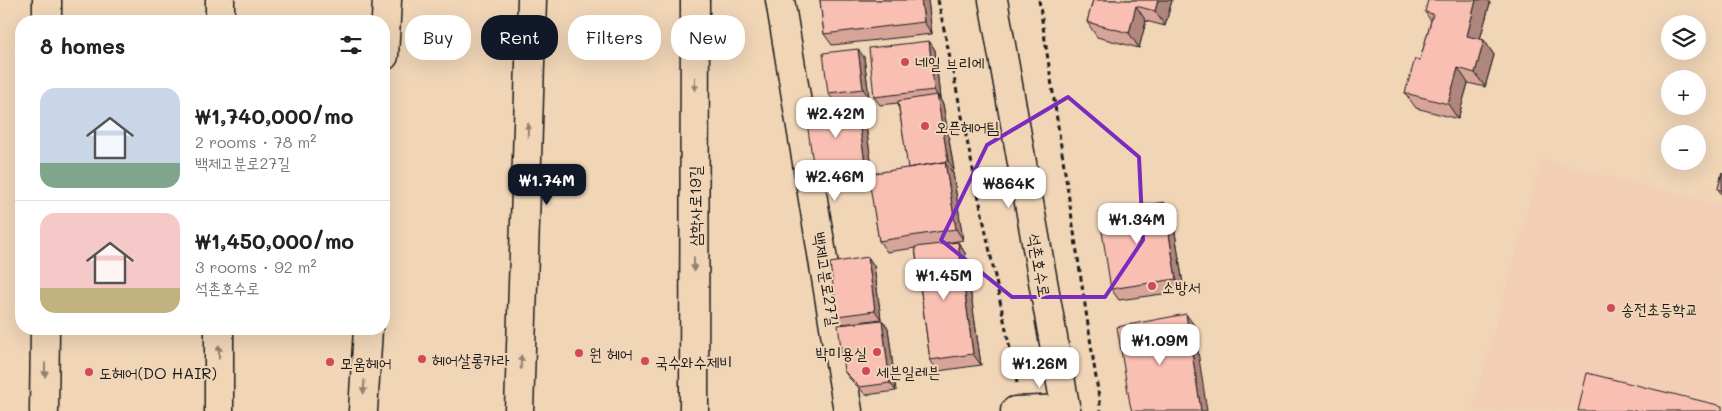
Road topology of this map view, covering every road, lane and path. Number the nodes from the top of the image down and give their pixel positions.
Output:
1 (47, 0) edge
2 (220, 0) edge
3 (387, 0) edge
4 (532, 0) edge
5 (695, 0) edge
6 (780, 0) edge
7 (938, 0) edge
8 (993, 0) edge
9 (1039, 0) edge
10 (47, 15) edge
11 (220, 15) edge
12 (386, 15) edge
13 (45, 335) edge
14 (219, 335) edge
15 (368, 335) edge
16 (1066, 410) edge
17 (44, 411) edge
18 (219, 411) edge
19 (363, 411) edge
20 (519, 411) edge
21 (694, 411) edge
22 (848, 411) edge
23 (1015, 411) edge
24 (1022, 411) edge
25 (1101, 411) edge

1 - 10 street
2 - 11 street
3 - 12 street
20 -> 4 street
5 -> 21 street, 삼학사로19길
6 - 22 street, 백제고분로27길
7 - 24 path
8 - 16 street, 석촌호수로
9 - 25 path
13 -> 17 street
18 -> 14 street
15 -> 19 street
16 - 24 street
23 - 24 street

